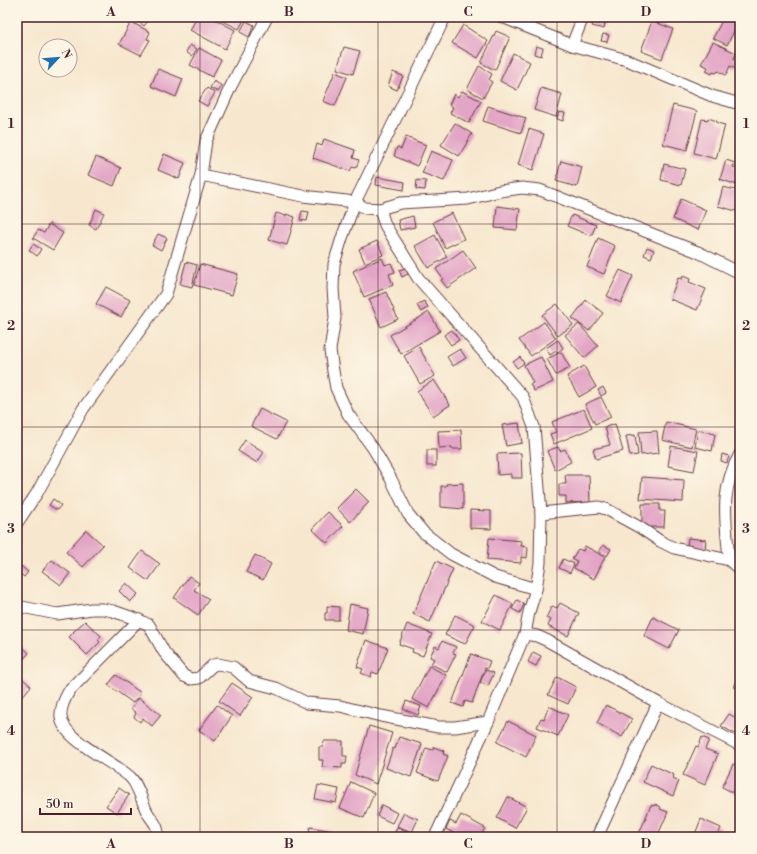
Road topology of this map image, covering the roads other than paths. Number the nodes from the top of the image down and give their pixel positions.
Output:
1 (267, 17) edge
2 (445, 17) edge
3 (502, 17) edge
4 (584, 17) edge
5 (572, 45) junction
6 (740, 104) edge
7 (201, 175) junction
8 (355, 202) junction
9 (380, 209) junction
10 (740, 273) edge
11 (740, 454) edge
12 (541, 513) junction
13 (17, 523) edge
14 (729, 560) junction
15 (740, 570) edge
16 (536, 589) junction
17 (17, 606) edge
18 (139, 620) junction
19 (525, 634) junction
20 (658, 703) junction
21 (488, 722) junction
22 (740, 745) edge
23 (157, 837) edge
24 (435, 837) edge
25 (597, 837) edge

1 - 7 street
2 - 8 street
3 - 5 street
4 - 5 street
5 - 6 street
7 - 8 street
7 - 13 street
8 - 9 street
8 - 16 street
9 - 10 street
9 - 12 street
11 - 14 street
12 - 14 street
12 - 16 street
14 - 15 street
16 - 19 street
17 - 18 street
18 - 21 street
18 - 23 street
19 - 20 street
19 - 21 street
20 - 22 street
20 - 25 street
21 - 24 street

